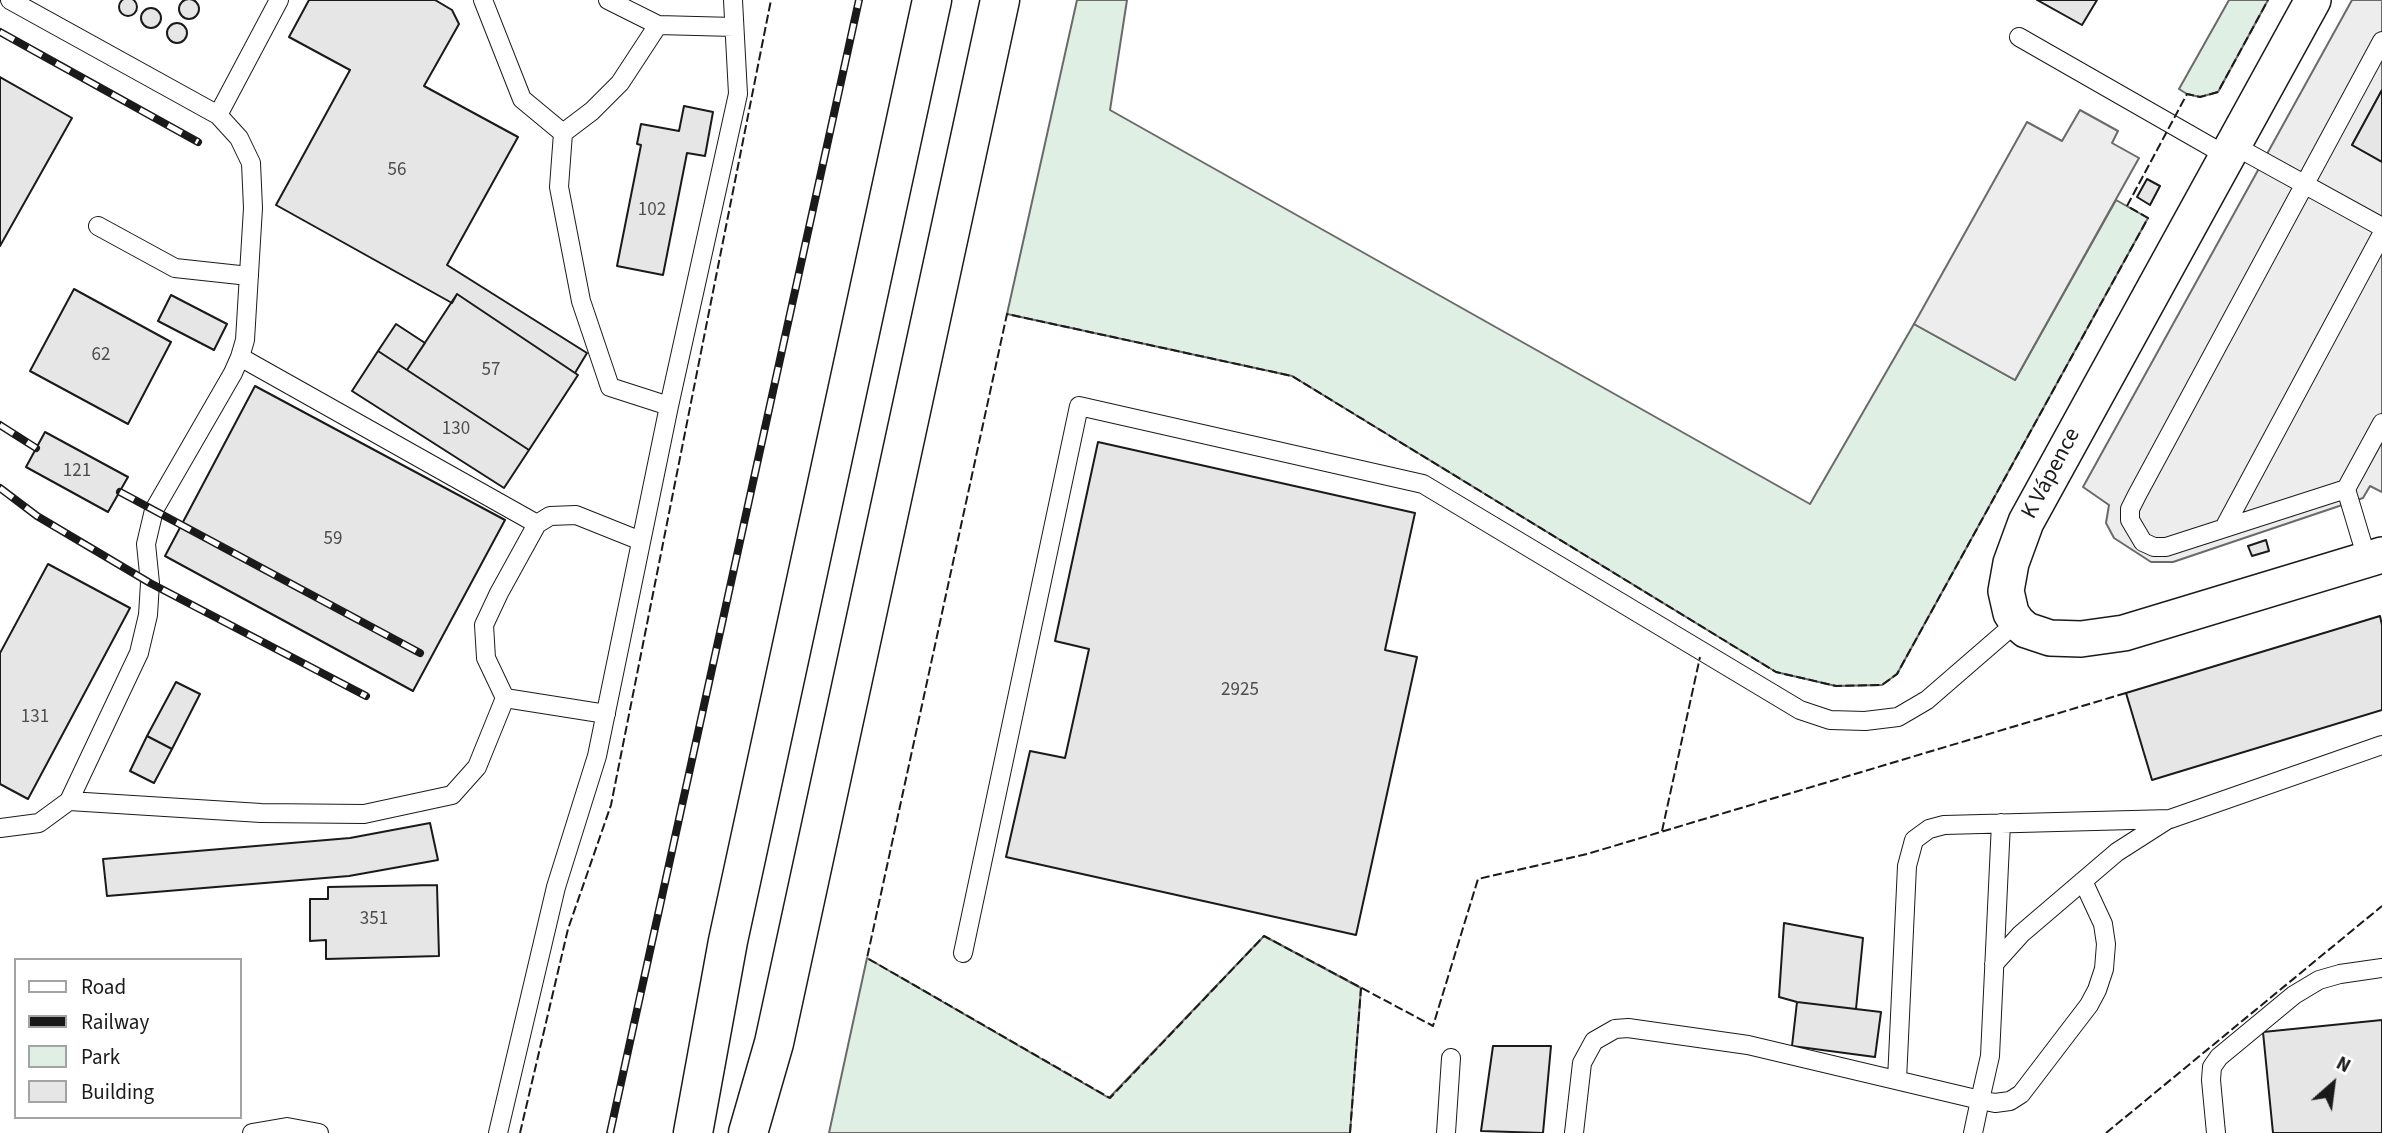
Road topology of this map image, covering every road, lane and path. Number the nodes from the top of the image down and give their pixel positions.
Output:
1 (10, 0) edge
2 (279, 0) edge
3 (483, 0) edge
4 (608, 0) edge
5 (733, 0) edge
6 (932, 0) edge
7 (1000, 0) edge
8 (2313, 0) edge
9 (658, 25) junction
10 (734, 27) junction
11 (2019, 37) dead end
12 (2382, 41) edge
13 (218, 115) junction
14 (563, 133) junction
15 (2230, 151) junction
16 (2305, 184) junction
17 (98, 226) dead end
18 (2382, 227) edge
19 (2382, 234) edge
20 (249, 276) junction
21 (240, 357) junction
22 (669, 406) junction
23 (2382, 423) edge
24 (2346, 489) junction
25 (537, 524) junction
26 (2224, 528) junction
27 (641, 541) junction
28 (2374, 557) edge
29 (2017, 622) junction
30 (505, 698) junction
31 (606, 714) junction
32 (2382, 744) edge
33 (69, 801) junction
34 (2170, 819) junction
35 (2001, 823) junction
36 (0, 828) edge
37 (2083, 881) junction
38 (728, 941) junction
39 (963, 953) dead end
40 (1994, 964) junction
41 (2382, 968) edge
42 (774, 1043) junction
43 (1451, 1058) dead end
44 (1897, 1080) junction
45 (1980, 1100) junction
46 (252, 1133) edge
47 (319, 1133) edge
48 (498, 1133) edge
49 (676, 1133) edge
50 (693, 1133) edge
51 (748, 1133) edge
52 (762, 1133) edge
53 (1446, 1133) edge
54 (1574, 1133) edge
55 (1973, 1133) edge
56 (2216, 1133) edge

1 - 13 lane
2 - 13 lane
3 - 14 lane
4 - 9 lane
5 - 10 lane
6 - 38 main road
7 - 42 main road
8 - 15 street, K Vápence
9 - 10 lane
9 - 14 lane
10 - 22 lane
11 - 15 lane
12 - 16 lane
13 - 20 lane
14 - 22 lane
15 - 16 lane
15 - 29 street, K Vápence
16 - 18 lane
16 - 26 lane
17 - 20 lane
19 - 26 lane
20 - 21 lane
21 - 25 lane
21 - 33 lane
22 - 27 lane
23 - 24 lane
24 - 26 lane
24 - 28 lane
25 - 27 lane
25 - 30 lane
27 - 31 lane
28 - 29 street
29 - 39 lane
30 - 31 lane
30 - 33 lane
31 - 48 lane
32 - 34 lane
33 - 36 lane
34 - 35 lane
34 - 37 lane
35 - 40 lane
35 - 44 lane
37 - 40 lane
37 - 45 lane
38 - 49 main road
38 - 50 main road
40 - 45 lane
41 - 56 lane
42 - 51 main road
42 - 52 main road
43 - 53 lane
44 - 45 lane
44 - 54 lane
45 - 55 lane
46 - 47 lane

